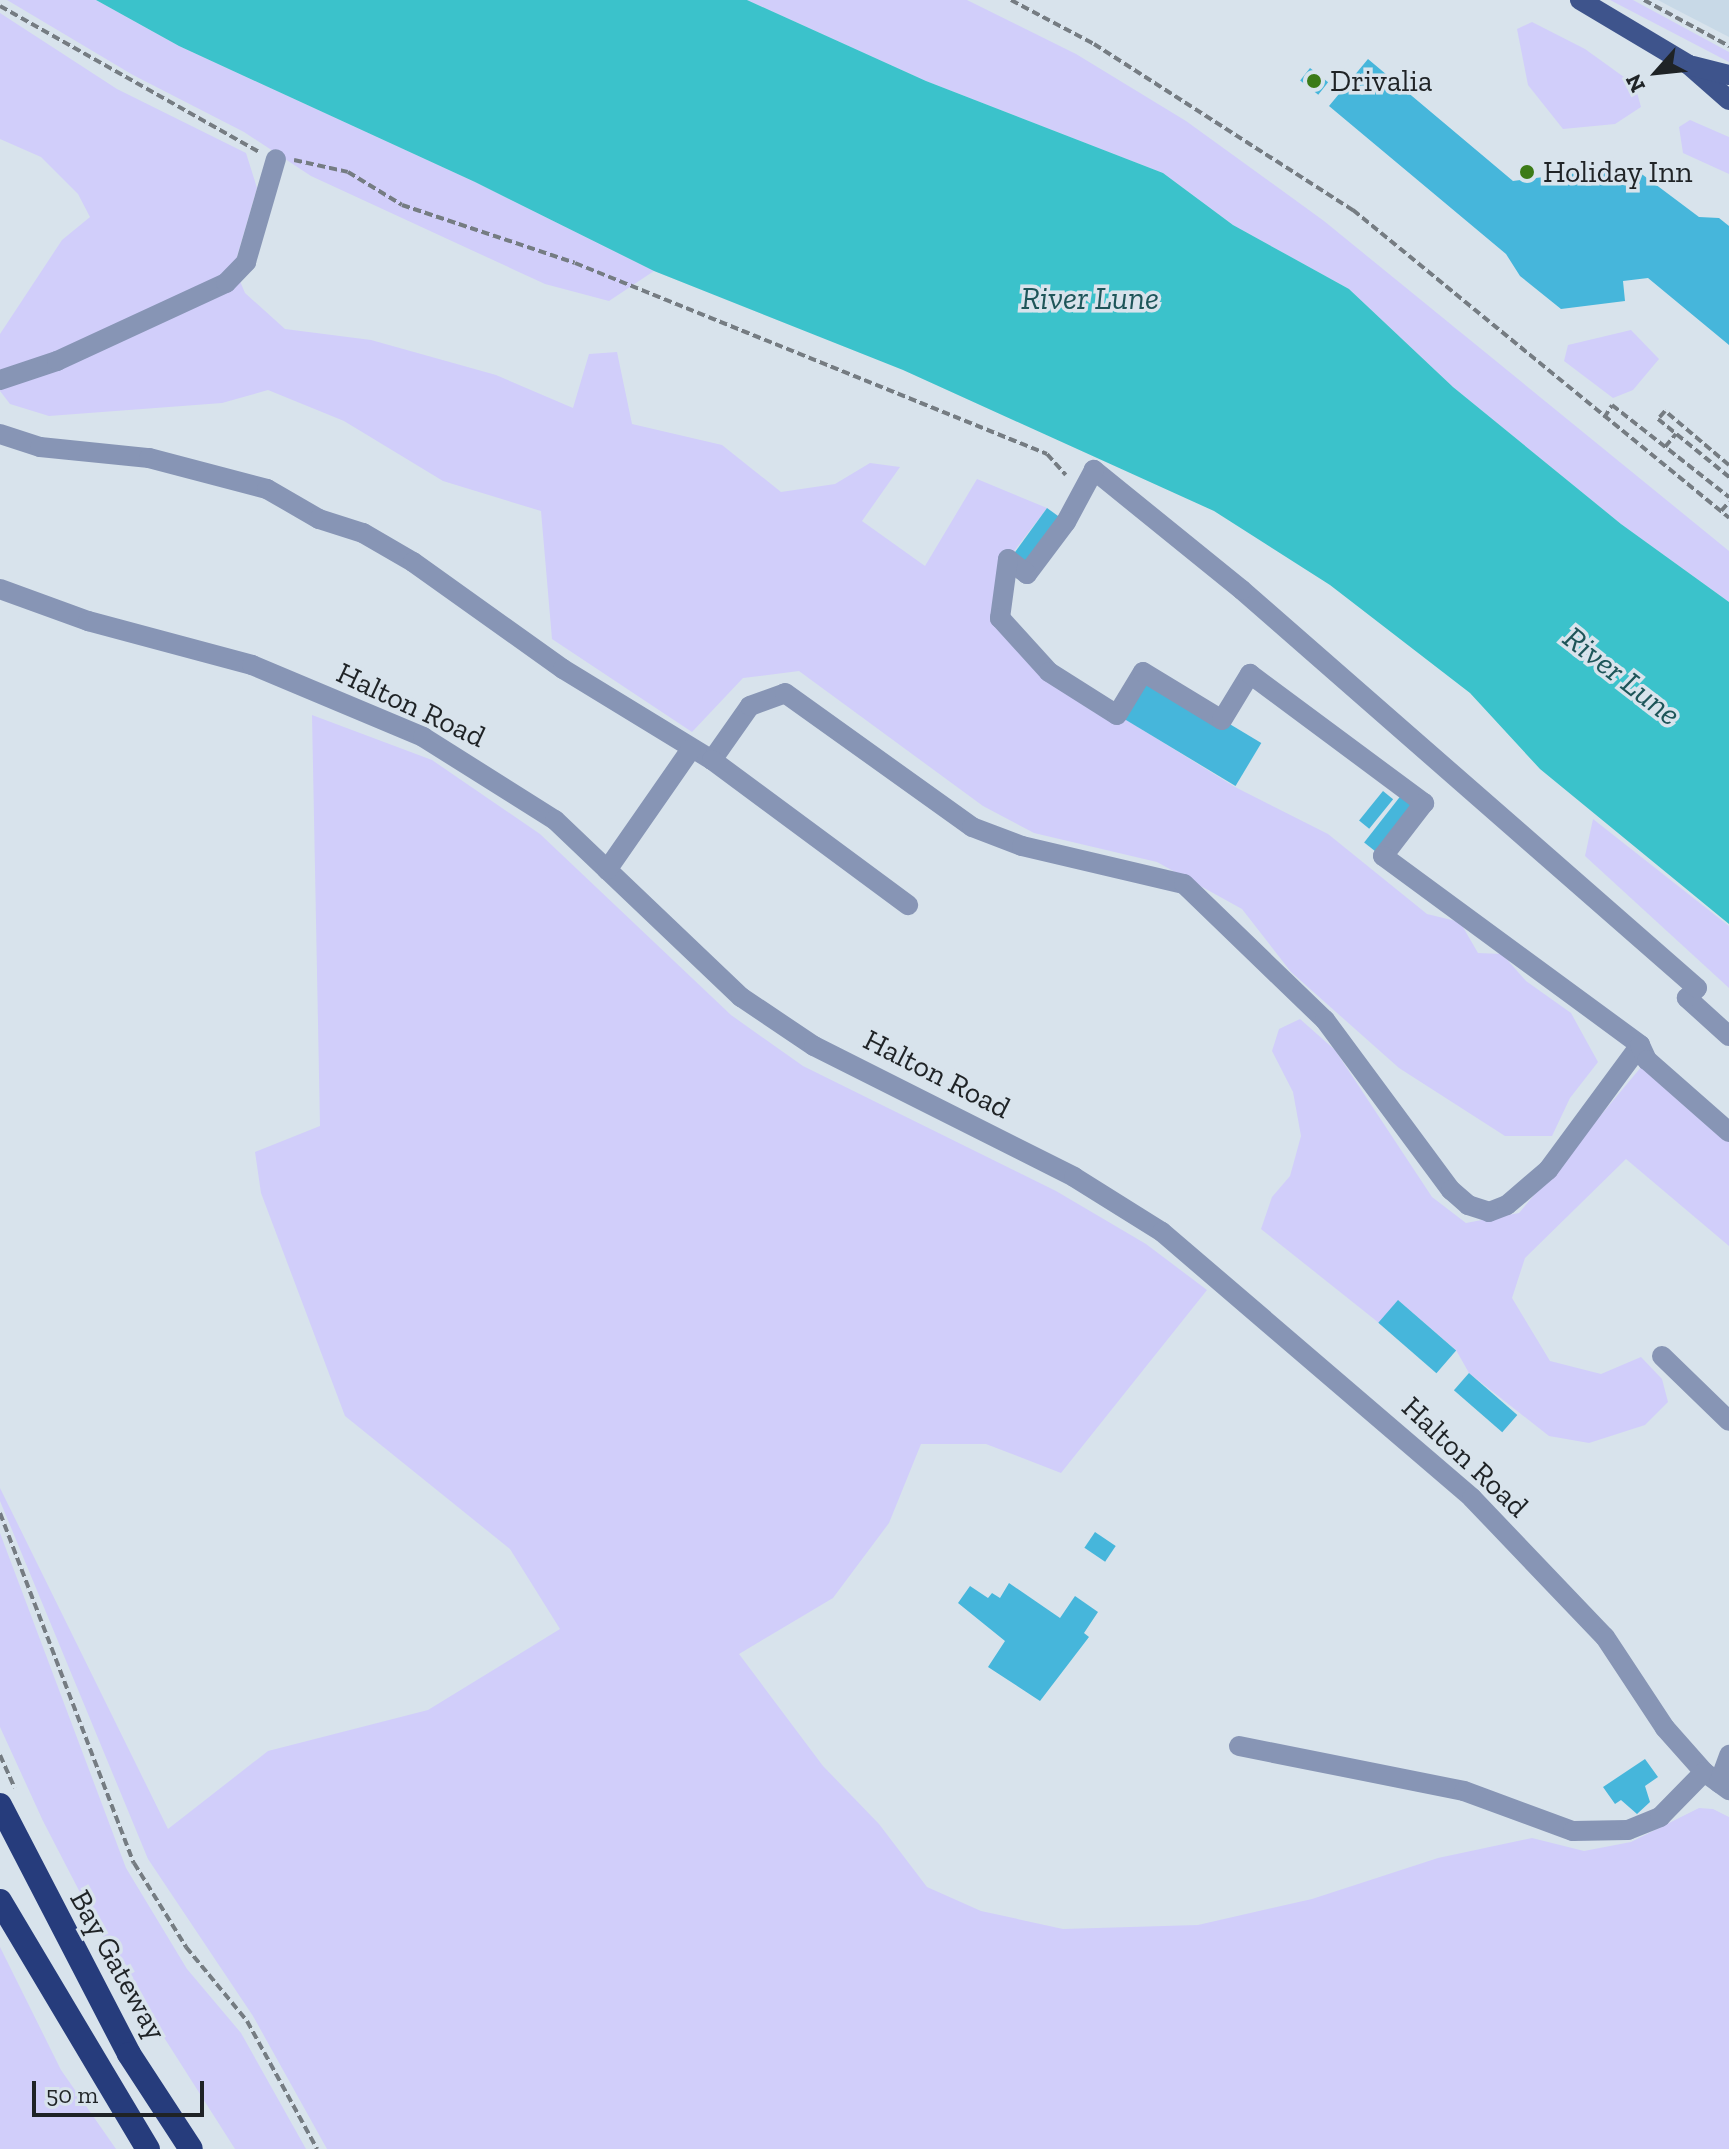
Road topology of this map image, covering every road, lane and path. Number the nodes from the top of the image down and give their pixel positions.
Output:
1 (1011, 0) edge
2 (1580, 0) edge
3 (1644, 0) edge
4 (0, 6) edge
5 (1729, 46) edge
6 (1689, 65) junction
7 (1729, 75) edge
8 (1729, 100) edge
9 (276, 159) junction
10 (0, 380) edge
11 (1604, 418) junction
12 (0, 434) edge
13 (1676, 434) junction
14 (1665, 447) junction
15 (1729, 465) edge
16 (1729, 477) edge
17 (1084, 489) junction
18 (1729, 500) edge
19 (1721, 511) junction
20 (1729, 518) edge
21 (0, 589) edge
22 (691, 749) junction
23 (712, 760) junction
24 (607, 870) junction
25 (908, 905) dead end
26 (1729, 1036) edge
27 (1640, 1045) junction
28 (1729, 1132) edge
29 (1662, 1356) dead end
30 (1729, 1421) edge
31 (0, 1513) edge
32 (1239, 1746) dead end
33 (1729, 1755) edge
34 (1717, 1781) edge
35 (0, 1805) edge
36 (0, 1901) edge
37 (148, 2149) edge
38 (191, 2149) edge
39 (317, 2149) edge

1 - 11 path
2 - 6 main road
3 - 5 path
4 - 9 path
6 - 7 main road
6 - 8 main road
9 - 10 street
9 - 17 path
11 - 14 path
11 - 19 path
12 - 22 street
13 - 14 path
13 - 15 path
13 - 16 path
14 - 18 path
17 - 26 street
17 - 27 street
18 - 19 path
19 - 20 path
21 - 24 street, Halton Road
22 - 23 street
22 - 24 street
23 - 25 street
23 - 27 street
24 - 34 street, Halton Road
27 - 28 street
29 - 30 street
31 - 39 path
32 - 34 street
33 - 34 street
35 - 38 highway, Bay Gateway
36 - 37 highway

